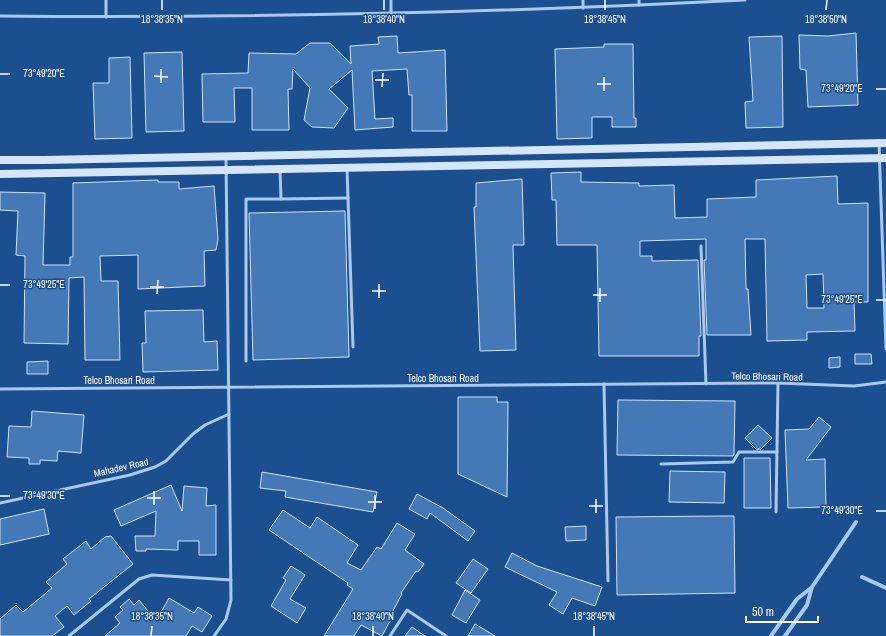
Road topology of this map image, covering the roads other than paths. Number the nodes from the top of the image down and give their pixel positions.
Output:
1 (106, 0) edge
2 (391, 0) edge
3 (583, 0) edge
4 (639, 0) edge
5 (745, 0) edge
6 (639, 5) junction
7 (583, 8) junction
8 (391, 12) junction
9 (0, 16) edge
10 (106, 17) junction
11 (883, 143) edge
12 (226, 156) junction
13 (883, 158) edge
14 (0, 160) edge
15 (346, 168) junction
16 (280, 169) junction
17 (226, 170) junction
18 (0, 174) edge
19 (282, 198) junction
20 (348, 198) junction
21 (701, 246) dead end
22 (353, 347) dead end
23 (886, 349) edge
24 (246, 361) dead end
25 (886, 382) edge
26 (778, 383) junction
27 (604, 384) junction
28 (706, 384) junction
29 (229, 388) junction
30 (0, 389) edge
31 (229, 414) junction
32 (777, 452) junction
33 (661, 464) dead end
34 (0, 503) edge
35 (776, 512) dead end
36 (856, 522) dead end
37 (862, 577) dead end
38 (230, 580) junction
39 (608, 581) dead end
40 (812, 587) junction
41 (886, 588) edge
42 (69, 636) edge
43 (214, 636) edge
44 (390, 636) edge
45 (446, 636) edge
46 (771, 636) edge
47 (785, 636) edge

1 - 10 lane
2 - 8 lane
3 - 7 lane
4 - 6 lane
5 - 6 lane
6 - 7 lane
7 - 8 lane
8 - 10 lane
9 - 10 lane
11 - 12 street
11 - 13 lane
12 - 14 street
12 - 17 lane
13 - 15 street
13 - 23 lane
15 - 16 street
15 - 20 lane
16 - 17 street
16 - 19 lane
17 - 18 street
17 - 29 lane
19 - 20 lane
19 - 24 lane
20 - 22 lane
21 - 28 lane
25 - 26 lane, Telco Bhosari Road
26 - 28 lane, Telco Bhosari Road
26 - 32 lane
27 - 28 lane, Telco Bhosari Road
27 - 29 lane, Telco Bhosari Road
27 - 39 lane
29 - 30 lane, Telco Bhosari Road
29 - 31 lane
31 - 34 lane, Mahadev Road
31 - 38 lane
32 - 33 lane
32 - 35 lane
36 - 40 street
37 - 41 street
38 - 42 lane
38 - 43 lane
40 - 46 street
40 - 47 street
44 - 45 lane

